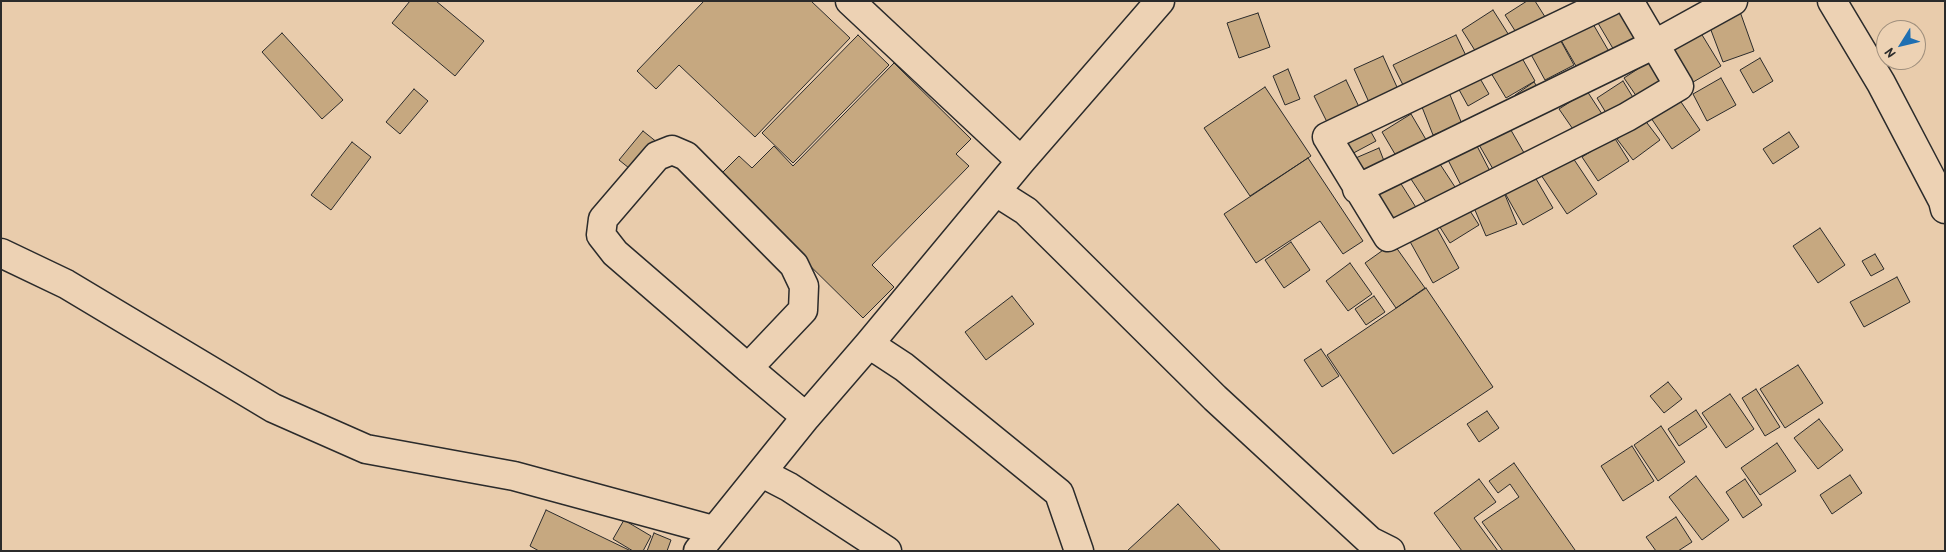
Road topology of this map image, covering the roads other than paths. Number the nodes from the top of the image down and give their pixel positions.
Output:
1 (850, 1) edge
2 (1160, 1) edge
3 (1611, 1) edge
4 (1629, 1) edge
5 (1733, 1) edge
6 (1832, 1) edge
7 (1655, 44) junction
8 (1021, 161) junction
9 (1357, 189) junction
10 (996, 192) junction
11 (1945, 209) edge
12 (1, 254) edge
13 (870, 344) junction
14 (748, 368) junction
15 (806, 417) junction
16 (762, 473) junction
17 (706, 540) edge
18 (887, 551) edge
19 (1079, 551) edge
20 (1390, 551) edge

1 - 8 street
2 - 8 street
3 - 9 street
4 - 7 street
5 - 7 street
6 - 11 street
7 - 9 street
7 - 9 street
8 - 10 street
10 - 13 street
10 - 20 street
12 - 17 street
13 - 15 street
13 - 19 street
14 - 14 street
14 - 15 street
15 - 16 street
16 - 17 street
16 - 18 street

